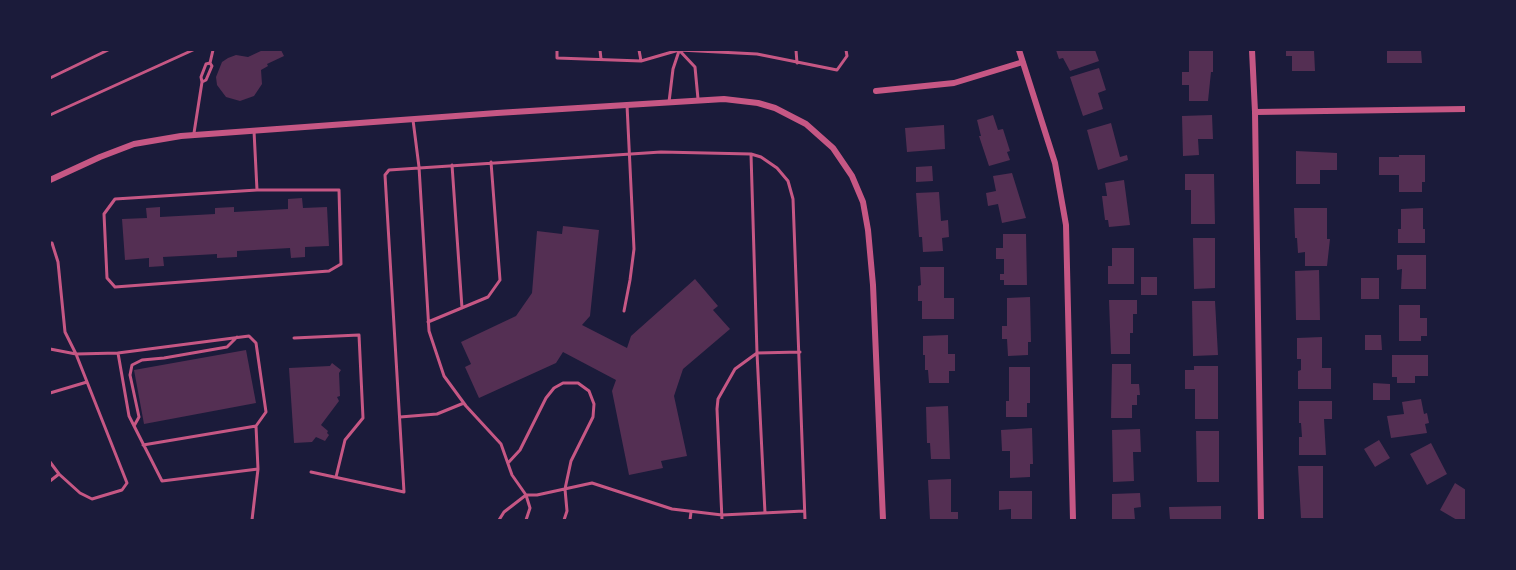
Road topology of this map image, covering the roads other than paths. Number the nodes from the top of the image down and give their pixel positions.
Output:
1 (108, 50) edge
2 (193, 50) edge
3 (213, 50) edge
4 (557, 50) edge
5 (600, 50) edge
6 (639, 50) edge
7 (679, 50) edge
8 (796, 50) edge
9 (846, 50) edge
10 (1019, 50) edge
11 (1252, 50) edge
12 (716, 51) edge
13 (757, 52) edge
14 (601, 59) junction
15 (641, 61) junction
16 (1023, 62) junction
17 (796, 63) junction
18 (50, 78) edge
19 (876, 91) dead end
20 (698, 101) junction
21 (669, 102) junction
22 (627, 105) junction
23 (1467, 109) edge
24 (1254, 112) junction
25 (50, 115) edge
26 (413, 120) junction
27 (254, 131) junction
28 (194, 135) junction
29 (631, 154) junction
30 (751, 154) junction
31 (491, 162) junction
32 (452, 165) junction
33 (418, 167) junction
34 (50, 180) edge
35 (257, 190) junction
36 (50, 243) edge
37 (462, 308) junction
38 (624, 311) dead end
39 (428, 322) junction
40 (238, 336) junction
41 (294, 338) dead end
42 (50, 349) edge
43 (800, 352) junction
44 (118, 353) junction
45 (757, 353) junction
46 (76, 354) junction
47 (87, 382) junction
48 (50, 393) edge
49 (464, 403) junction
50 (400, 417) junction
51 (134, 426) junction
52 (256, 426) junction
53 (143, 445) junction
54 (50, 462) edge
55 (508, 463) junction
56 (258, 469) junction
57 (311, 472) dead end
58 (59, 474) junction
59 (336, 477) junction
60 (50, 481) edge
61 (566, 489) junction
62 (526, 495) junction
63 (804, 511) junction
64 (692, 512) junction
65 (765, 513) junction
66 (722, 515) junction
67 (252, 520) edge
68 (499, 520) edge
69 (526, 520) edge
70 (564, 520) edge
71 (690, 520) edge
72 (722, 520) edge
73 (805, 520) edge
74 (883, 520) edge
75 (1073, 520) edge
76 (1261, 520) edge

1 - 18 lane
2 - 25 lane
3 - 28 lane
4 - 14 lane
5 - 14 lane
6 - 15 lane
7 - 12 lane
7 - 15 lane
7 - 20 lane
7 - 21 lane
8 - 17 lane
9 - 17 lane
10 - 16 street
11 - 24 street
12 - 13 lane
13 - 17 lane
14 - 15 lane
16 - 19 street
16 - 75 street
20 - 21 street
20 - 74 street
21 - 22 street
22 - 26 street
22 - 29 lane
23 - 24 street
24 - 76 street
26 - 27 street
26 - 33 lane
27 - 28 street
27 - 35 lane
28 - 34 street
29 - 30 lane
29 - 31 lane
29 - 38 lane
30 - 43 lane
30 - 45 lane
31 - 32 lane
31 - 37 lane
32 - 33 lane
32 - 37 lane
33 - 39 lane
33 - 50 lane
35 - 35 lane
36 - 46 lane
37 - 39 lane
39 - 49 lane
40 - 44 lane
40 - 51 lane
40 - 52 lane
41 - 59 lane
42 - 46 lane
43 - 45 lane
43 - 63 lane
44 - 46 lane
44 - 51 lane
45 - 65 lane
45 - 66 lane
46 - 47 lane
47 - 48 lane
47 - 58 lane
49 - 50 lane
49 - 55 lane
50 - 59 lane
51 - 53 lane
52 - 53 lane
52 - 56 lane
53 - 56 lane
54 - 58 lane
55 - 61 lane
55 - 62 lane
56 - 67 lane
57 - 59 lane
58 - 60 lane
61 - 62 lane
61 - 64 lane
61 - 70 lane
62 - 68 lane
62 - 69 lane
63 - 65 lane
63 - 73 lane
64 - 66 lane
64 - 71 lane
65 - 66 lane
66 - 72 lane

